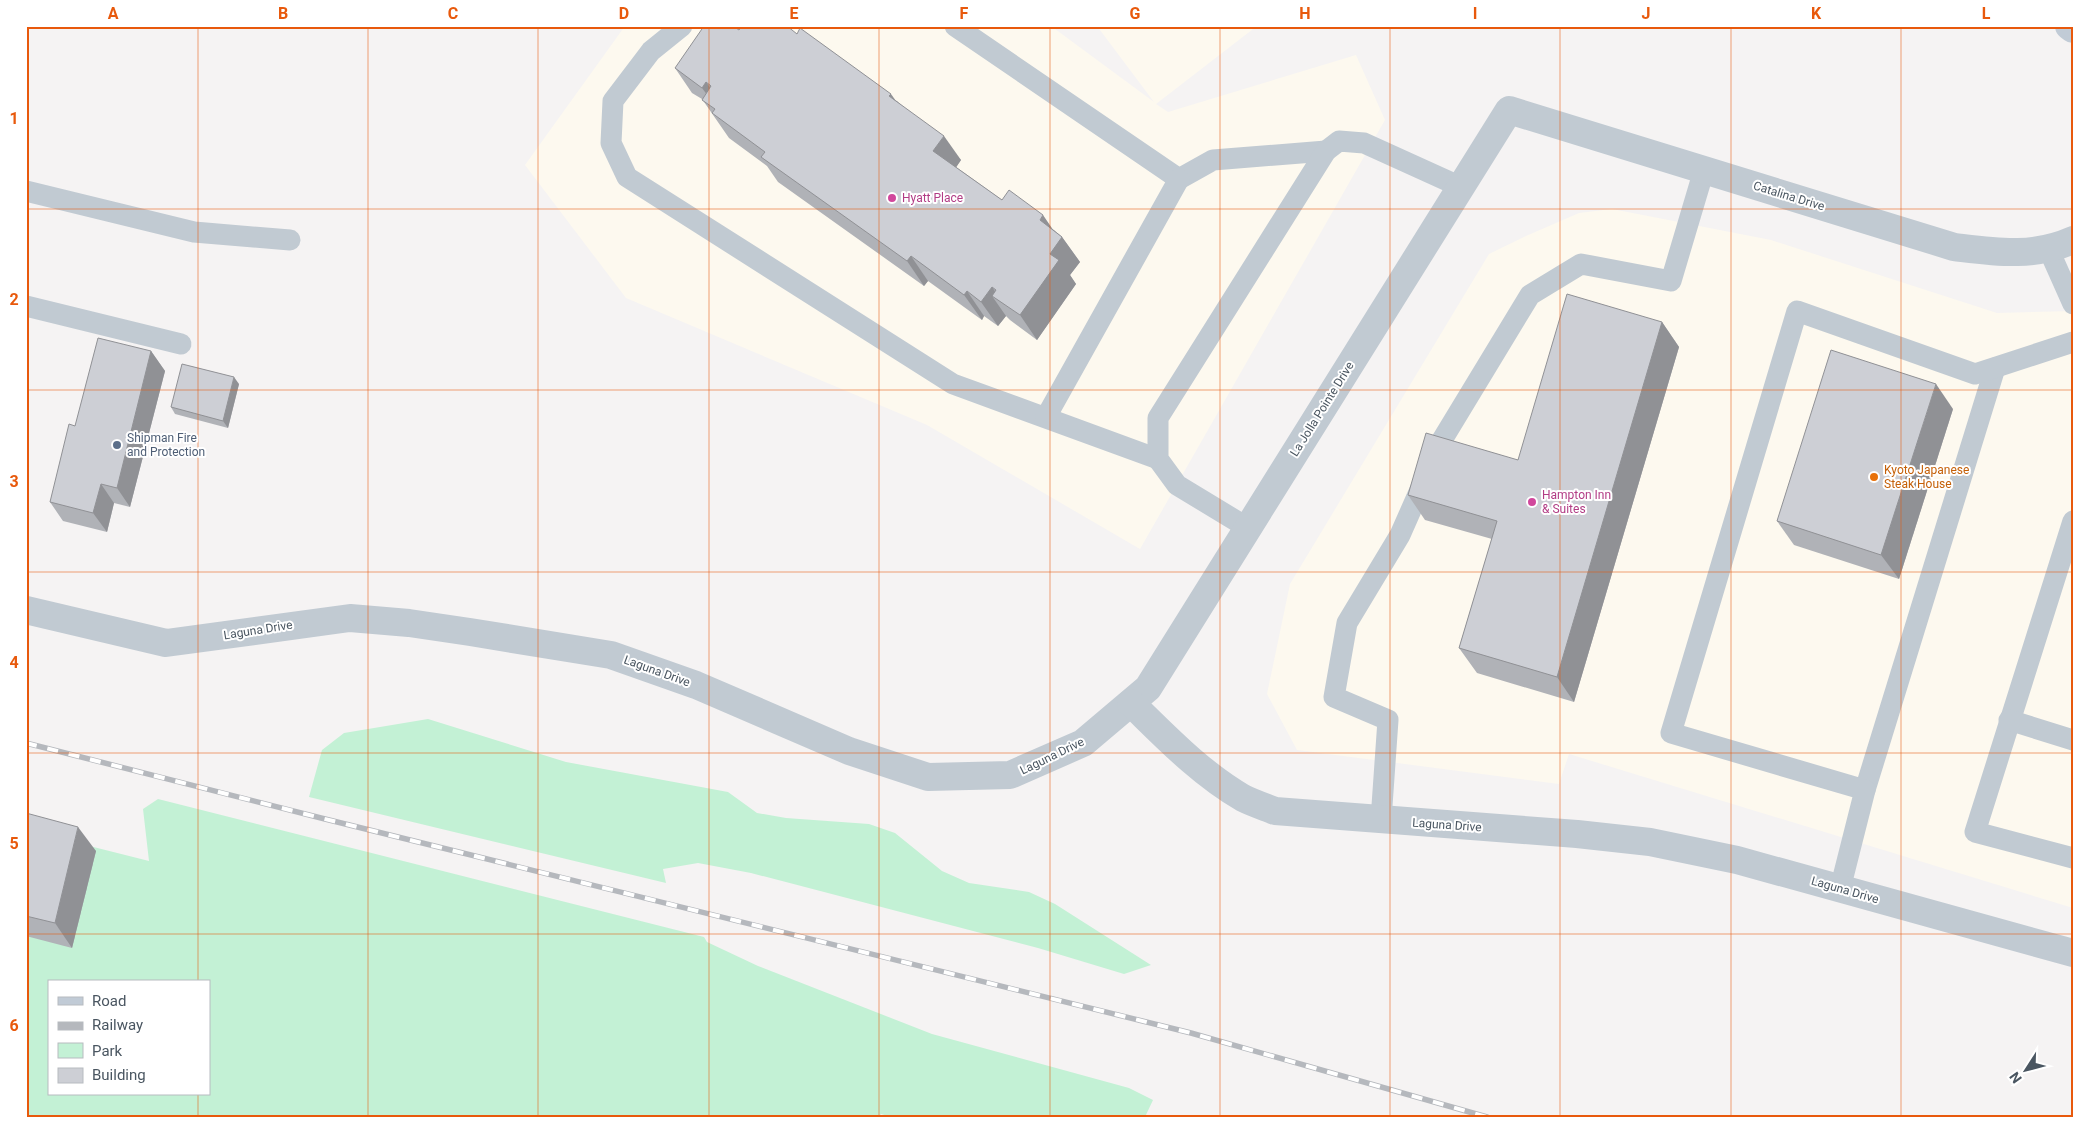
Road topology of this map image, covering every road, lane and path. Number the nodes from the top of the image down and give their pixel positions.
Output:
1 (682, 26) edge
2 (955, 26) edge
3 (2069, 26) edge
4 (2073, 29) edge
5 (1509, 110) joint
6 (1326, 151) junction
7 (1704, 170) junction
8 (1179, 179) junction
9 (1461, 187) junction
10 (26, 191) edge
11 (290, 240) dead end
12 (2060, 244) edge
13 (2073, 304) edge
14 (26, 306) edge
15 (2073, 342) edge
16 (181, 344) dead end
17 (1995, 368) junction
18 (1046, 417) junction
19 (1158, 459) junction
20 (2073, 520) edge
21 (1248, 528) junction
22 (26, 610) edge
23 (1131, 703) junction
24 (2009, 720) junction
25 (2073, 740) edge
26 (1865, 790) junction
27 (1382, 820) junction
28 (2073, 858) edge
29 (1840, 889) junction
30 (2073, 953) edge

1 - 18 lane
2 - 8 lane
3 - 4 main road
5 - 7 street, Catalina Drive
5 - 9 street, La Jolla Pointe Drive
6 - 8 lane
6 - 9 lane
6 - 19 lane
7 - 12 street, Catalina Drive
7 - 27 lane
8 - 18 lane
9 - 21 street, La Jolla Pointe Drive
10 - 11 lane
12 - 13 lane
14 - 16 lane
15 - 17 lane
17 - 26 lane
17 - 26 lane
18 - 19 lane
19 - 21 lane
20 - 24 lane
21 - 23 street, La Jolla Pointe Drive
22 - 23 street, Laguna Drive
23 - 27 street, Laguna Drive
24 - 25 lane
24 - 28 lane
26 - 29 lane
27 - 29 street, Laguna Drive
29 - 30 street, Laguna Drive

